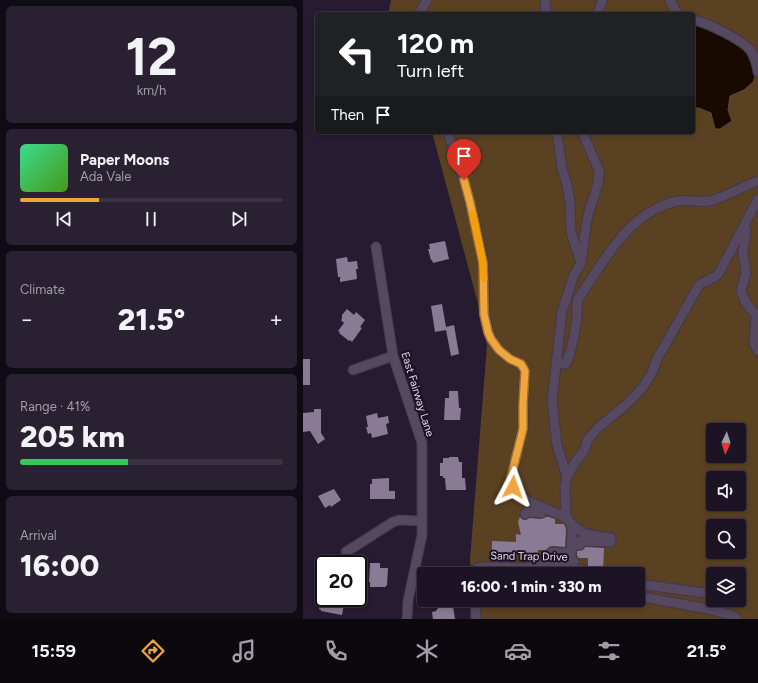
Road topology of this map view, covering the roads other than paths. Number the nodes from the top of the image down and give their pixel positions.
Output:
1 (427, 0) edge
2 (545, 0) edge
3 (602, 0) edge
4 (670, 0) edge
5 (420, 12) edge
6 (546, 12) edge
7 (599, 12) edge
8 (676, 12) edge
9 (695, 21) edge
10 (758, 72) edge
11 (449, 134) edge
12 (557, 134) edge
13 (583, 134) edge
14 (758, 181) edge
15 (758, 199) edge
16 (750, 216) junction
17 (376, 247) dead end
18 (579, 248) junction
19 (756, 347) edge
20 (393, 356) junction
21 (758, 356) edge
22 (556, 363) junction
23 (353, 370) dead end
24 (567, 477) junction
25 (541, 507) junction
26 (525, 514) dead end
27 (421, 521) junction
28 (569, 521) junction
29 (346, 552) dead end
30 (572, 555) junction
31 (530, 559) dead end
32 (645, 585) edge
33 (706, 593) edge
34 (645, 597) edge
35 (475, 607) edge
36 (407, 619) edge
37 (476, 619) edge
38 (737, 619) edge

1 - 5 street
2 - 6 street
3 - 7 street
4 - 8 street
9 - 10 street
11 - 25 street
12 - 18 street
13 - 18 street
14 - 22 street
15 - 16 street
16 - 19 street
16 - 24 street
17 - 20 street, East Fairway Lane
18 - 22 street
19 - 21 street
20 - 23 street
20 - 27 street, East Fairway Lane
22 - 24 street
24 - 28 street
25 - 26 street
25 - 28 street
27 - 29 street
27 - 36 street, East Fairway Lane
28 - 30 street
28 - 30 street
30 - 31 street
32 - 33 street
34 - 38 street
35 - 37 street

